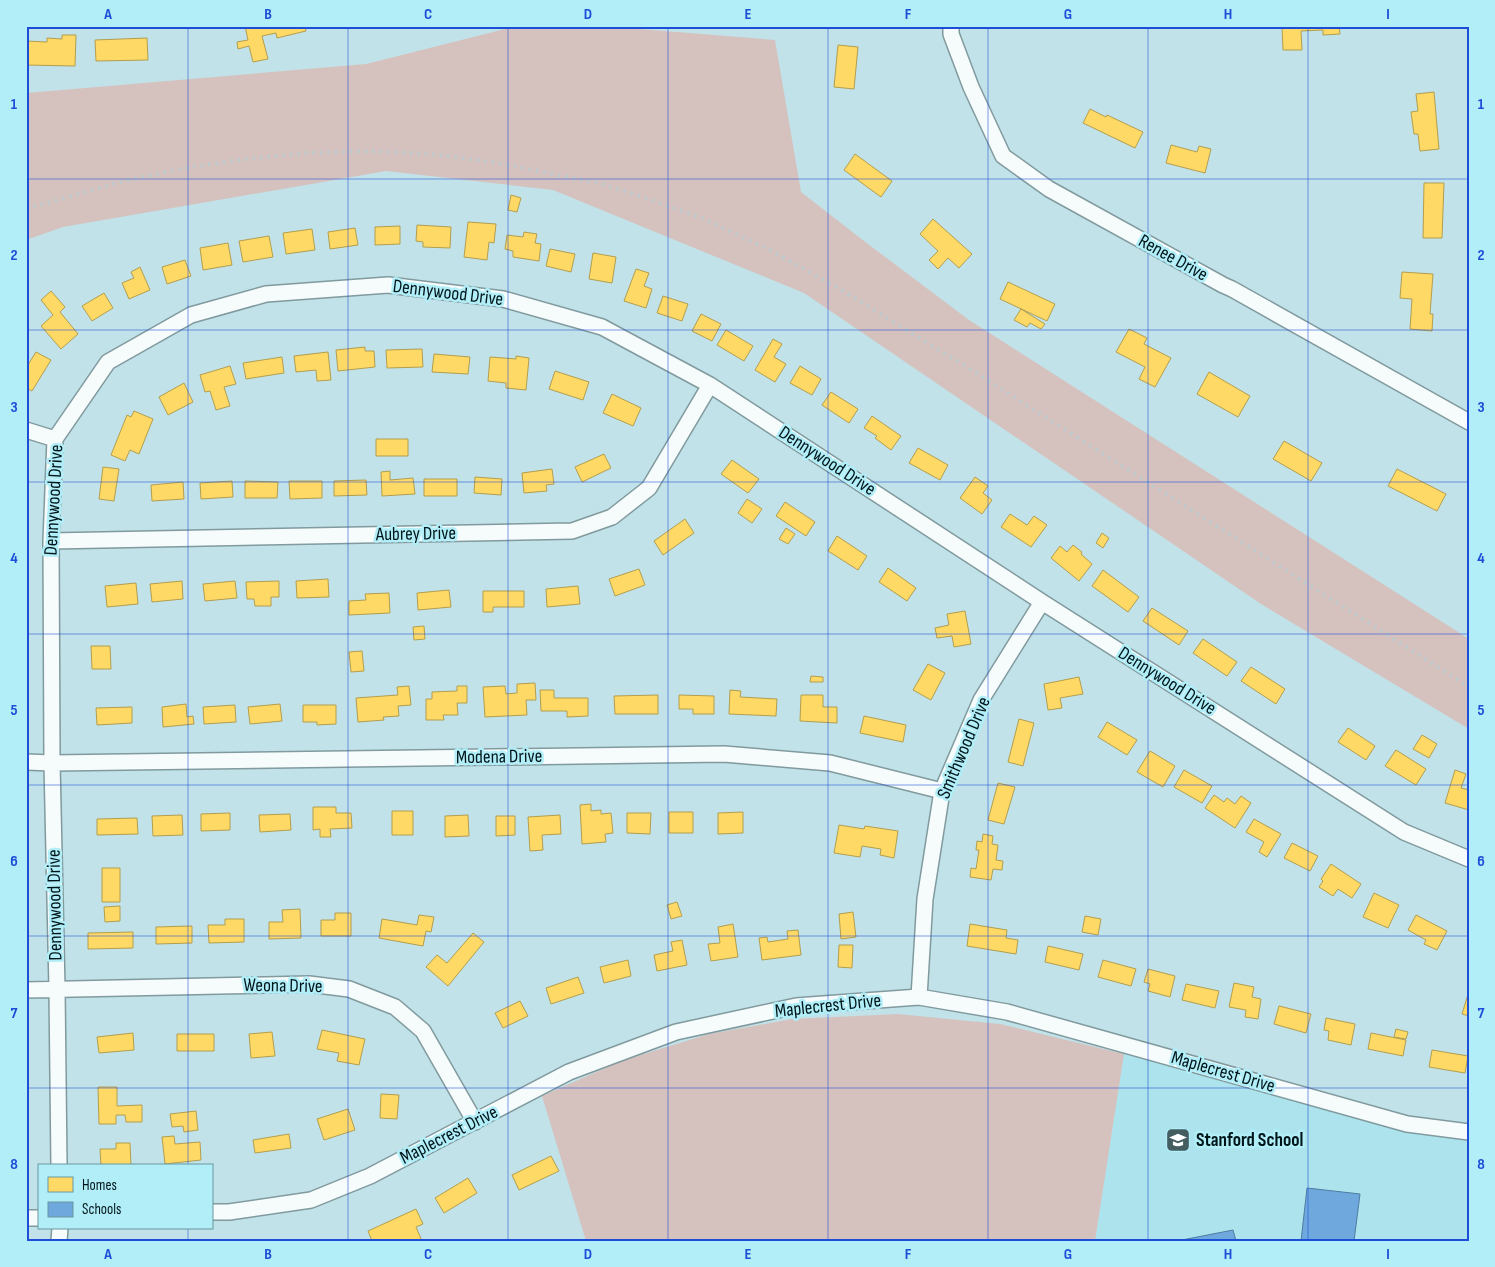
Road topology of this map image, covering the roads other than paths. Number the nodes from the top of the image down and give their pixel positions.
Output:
1 (951, 26) edge
2 (710, 385) junction
3 (1469, 422) edge
4 (26, 430) edge
5 (56, 439) junction
6 (51, 541) junction
7 (1042, 602) junction
8 (26, 762) edge
9 (52, 763) junction
10 (942, 791) junction
11 (1469, 859) edge
12 (57, 989) junction
13 (26, 990) edge
14 (920, 997) junction
15 (476, 1122) junction
16 (1469, 1132) edge
17 (59, 1164) edge
18 (212, 1212) edge

1 - 3 street, Renee Drive
2 - 5 street, Dennywood Drive
2 - 6 street, Aubrey Drive
2 - 7 street, Dennywood Drive
4 - 5 street
5 - 6 street, Dennywood Drive
6 - 9 street, Dennywood Drive
7 - 10 street, Smithwood Drive
7 - 11 street, Dennywood Drive
8 - 9 street, Modena Drive
9 - 10 street, Modena Drive
9 - 12 street, Dennywood Drive
10 - 14 street, Smithwood Drive
12 - 13 street, Weona Drive
12 - 15 street, Weona Drive
12 - 17 street, Dennywood Drive
14 - 15 street, Maplecrest Drive
14 - 16 street, Maplecrest Drive
15 - 18 street, Maplecrest Drive

